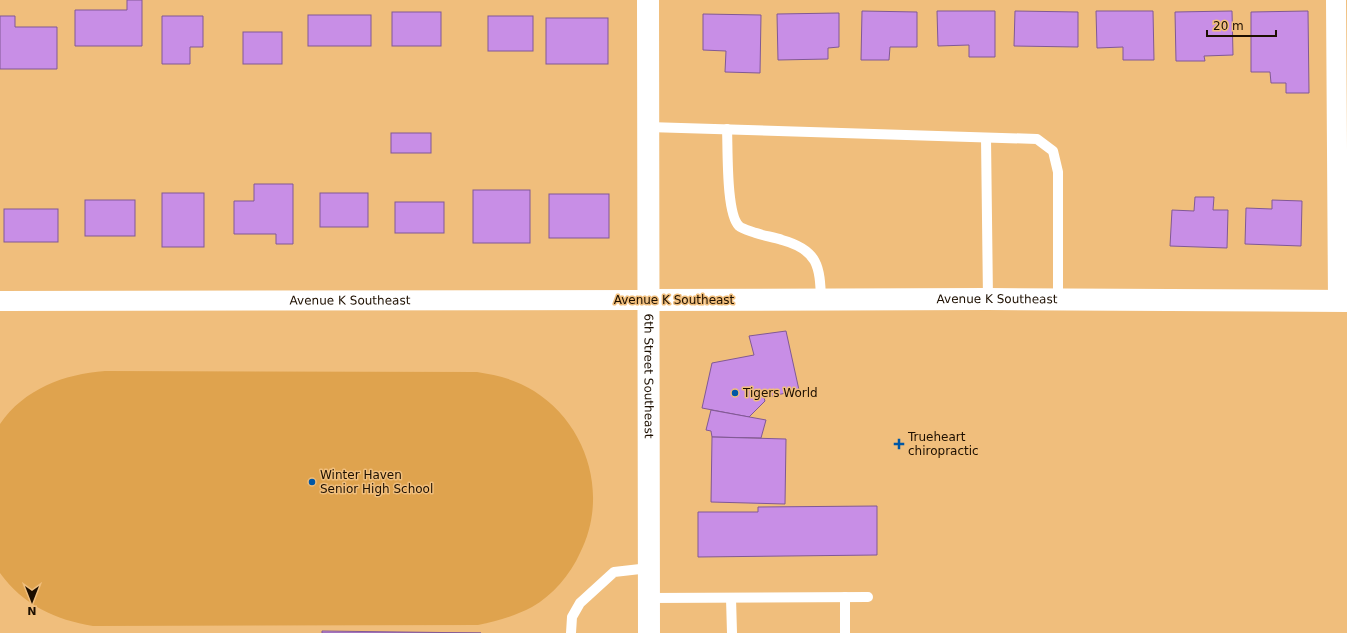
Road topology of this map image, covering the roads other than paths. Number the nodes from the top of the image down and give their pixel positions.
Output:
1 (648, 0) edge
2 (1336, 0) edge
3 (648, 127) junction
4 (727, 129) junction
5 (986, 138) junction
6 (988, 299) junction
7 (648, 300) junction
8 (821, 300) junction
9 (1058, 300) junction
10 (0, 301) edge
11 (1342, 301) edge
12 (649, 568) junction
13 (845, 597) junction
14 (868, 597) dead end
15 (649, 598) junction
16 (731, 598) junction
17 (571, 633) edge
18 (649, 633) edge
19 (732, 633) edge
20 (846, 633) edge

1 - 3 street, 6th Street Southeast
2 - 11 street
3 - 4 lane
3 - 7 street, 6th Street Southeast
4 - 5 lane
4 - 8 lane
5 - 6 lane
5 - 9 lane
6 - 8 street, Avenue K Southeast
6 - 9 street, Avenue K Southeast
7 - 8 street, Avenue K Southeast
7 - 10 street, Avenue K Southeast
7 - 12 street, 6th Street Southeast
9 - 11 street, Avenue K Southeast
12 - 15 street, 6th Street Southeast
12 - 17 lane
13 - 14 lane
13 - 16 lane
13 - 20 lane
15 - 16 lane
15 - 18 street, 6th Street Southeast
16 - 19 lane

